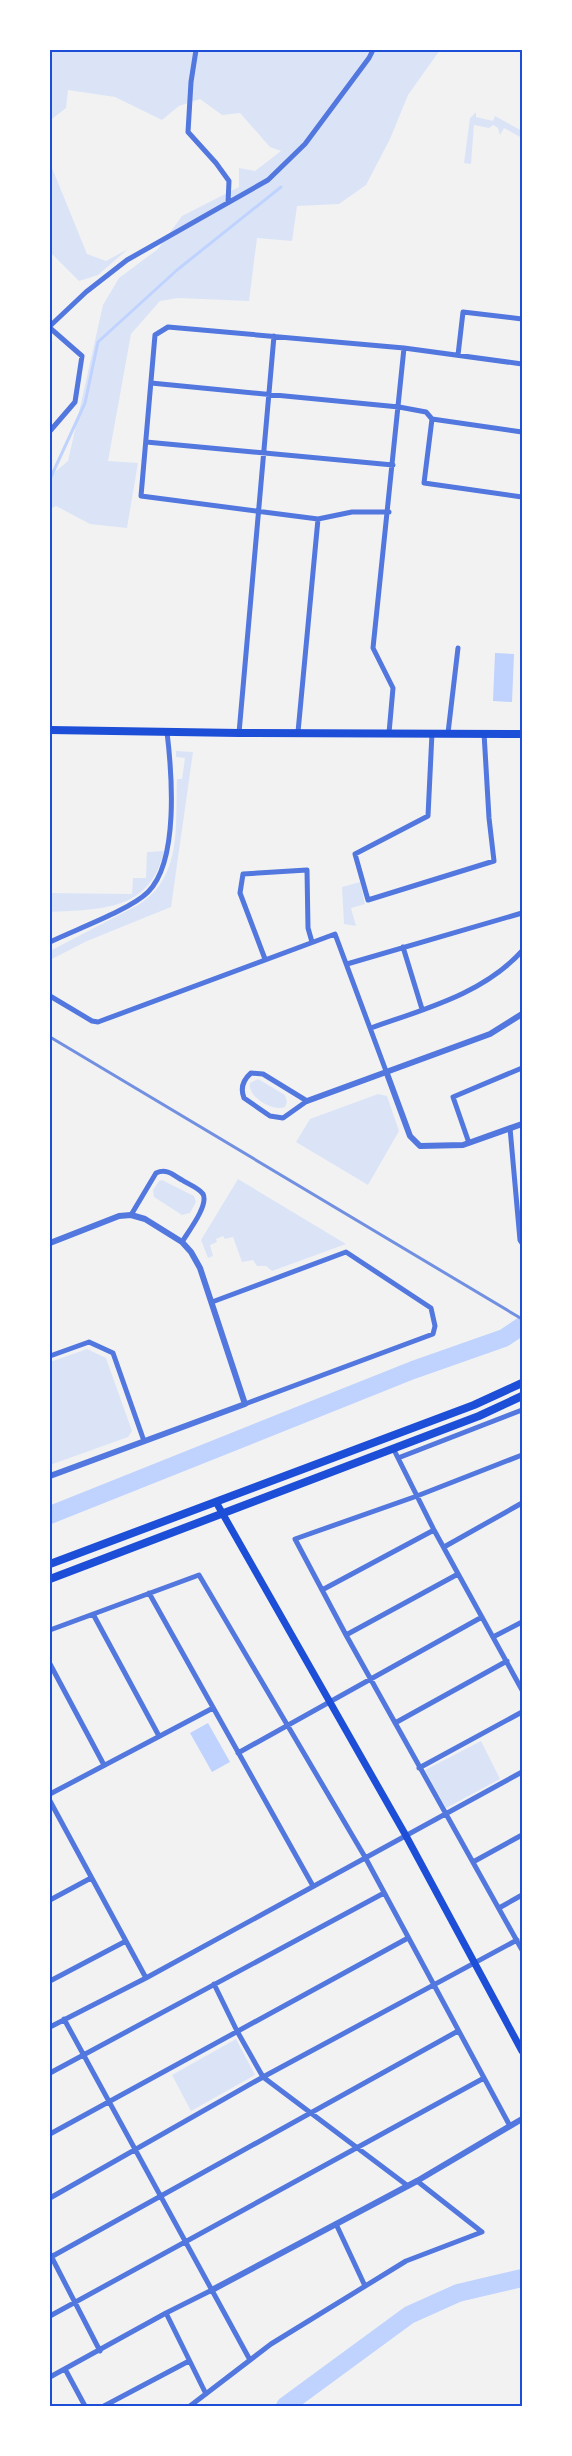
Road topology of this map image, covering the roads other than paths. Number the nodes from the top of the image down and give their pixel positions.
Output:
1 (196, 50) edge
2 (373, 50) edge
3 (228, 203) junction
4 (522, 319) edge
5 (50, 327) edge
6 (274, 336) junction
7 (404, 348) junction
8 (458, 355) junction
9 (522, 364) edge
10 (151, 383) junction
11 (269, 394) junction
12 (399, 407) junction
13 (432, 419) junction
14 (50, 432) edge
15 (522, 432) edge
16 (146, 442) junction
17 (264, 453) junction
18 (393, 465) junction
19 (522, 497) edge
20 (258, 511) junction
21 (389, 512) junction
22 (318, 519) junction
23 (458, 648) dead end
24 (50, 729) edge
25 (167, 732) junction
26 (298, 732) junction
27 (238, 733) junction
28 (389, 733) junction
29 (432, 733) junction
30 (448, 733) junction
31 (484, 733) junction
32 (522, 734) edge
33 (522, 913) edge
34 (50, 942) edge
35 (312, 942) junction
36 (403, 947) junction
37 (522, 951) edge
38 (265, 959) junction
39 (347, 964) junction
40 (50, 996) edge
41 (422, 1010) junction
42 (522, 1014) edge
43 (371, 1028) junction
44 (522, 1068) edge
45 (386, 1071) junction
46 (307, 1101) junction
47 (522, 1124) edge
48 (510, 1128) junction
49 (469, 1143) junction
50 (131, 1215) junction
51 (182, 1242) junction
52 (50, 1243) edge
53 (522, 1243) edge
54 (212, 1302) junction
55 (50, 1356) edge
56 (522, 1383) edge
57 (522, 1396) edge
58 (245, 1404) junction
59 (522, 1410) edge
60 (144, 1441) junction
61 (393, 1448) junction
62 (522, 1455) edge
63 (398, 1458) junction
64 (50, 1476) edge
65 (417, 1496) junction
66 (216, 1502) junction
67 (522, 1503) edge
68 (222, 1513) junction
69 (434, 1530) junction
70 (444, 1547) junction
71 (50, 1564) edge
72 (458, 1574) junction
73 (50, 1579) edge
74 (322, 1590) junction
75 (149, 1593) junction
76 (93, 1614) junction
77 (482, 1617) junction
78 (522, 1622) edge
79 (50, 1630) edge
80 (345, 1635) junction
81 (494, 1637) junction
82 (507, 1661) junction
83 (50, 1664) edge
84 (371, 1678) junction
85 (522, 1688) edge
86 (329, 1701) junction
87 (213, 1708) junction
88 (522, 1712) edge
89 (395, 1723) junction
90 (289, 1724) junction
91 (159, 1736) junction
92 (238, 1753) junction
93 (104, 1766) junction
94 (419, 1768) junction
95 (522, 1772) edge
96 (50, 1794) edge
97 (50, 1801) edge
98 (445, 1813) junction
99 (405, 1834) junction
100 (522, 1834) edge
101 (365, 1857) junction
102 (473, 1862) junction
103 (92, 1878) junction
104 (313, 1886) junction
105 (384, 1893) junction
106 (522, 1894) edge
107 (50, 1900) edge
108 (499, 1908) junction
109 (408, 1938) junction
110 (517, 1940) junction
111 (126, 1941) junction
112 (522, 1950) edge
113 (475, 1963) junction
114 (146, 1978) junction
115 (50, 1981) edge
116 (214, 1984) junction
117 (434, 1986) junction
118 (64, 2019) junction
119 (50, 2027) edge
120 (237, 2031) junction
121 (458, 2031) junction
122 (522, 2051) edge
123 (83, 2055) junction
124 (50, 2073) edge
125 (263, 2076) junction
126 (484, 2078) junction
127 (108, 2102) junction
128 (311, 2113) junction
129 (522, 2119) edge
130 (510, 2127) junction
131 (50, 2134) edge
132 (358, 2146) junction
133 (135, 2150) junction
134 (417, 2181) junction
135 (408, 2186) junction
136 (160, 2196) junction
137 (50, 2198) edge
138 (336, 2224) junction
139 (185, 2242) junction
140 (50, 2256) edge
141 (365, 2286) junction
142 (212, 2290) junction
143 (75, 2302) junction
144 (166, 2313) junction
145 (50, 2316) edge
146 (100, 2351) junction
147 (250, 2360) junction
148 (189, 2361) junction
149 (64, 2369) junction
150 (50, 2377) edge
151 (206, 2394) junction
152 (85, 2406) edge
153 (104, 2406) edge
154 (190, 2406) edge

1 - 3 street
2 - 3 street
3 - 5 street
4 - 8 street
5 - 14 street
6 - 7 street
6 - 10 street
6 - 11 street
7 - 8 street
7 - 12 street
8 - 9 street
10 - 11 street
10 - 16 street
11 - 12 street
11 - 17 street
12 - 13 street
12 - 18 street
13 - 15 street
13 - 19 street
16 - 17 street
16 - 20 street
17 - 18 street
17 - 20 street
18 - 21 street
20 - 22 street
20 - 27 street
21 - 22 street
21 - 28 street
22 - 26 street
23 - 30 street
24 - 25 highway
25 - 27 highway
25 - 34 street
26 - 27 highway
26 - 28 highway
28 - 29 highway
29 - 30 highway
29 - 31 street
30 - 31 highway
31 - 32 highway
33 - 36 street
35 - 38 street
35 - 38 street
35 - 39 street
36 - 39 street
36 - 41 street
37 - 41 street
38 - 40 street
39 - 43 street
41 - 43 street
42 - 45 street
43 - 45 street
44 - 49 street
45 - 46 street
45 - 49 street
46 - 46 street
47 - 48 street
48 - 49 street
48 - 53 street
50 - 51 street
50 - 51 street
50 - 52 street
51 - 54 street
54 - 58 street
54 - 58 street
55 - 60 street
56 - 66 main road
57 - 61 main road
58 - 60 street
59 - 63 street
60 - 64 street
61 - 63 street
61 - 68 main road
62 - 65 street
63 - 65 street
65 - 69 street
65 - 74 street
66 - 68 main road
66 - 71 main road
67 - 70 street
68 - 73 main road
68 - 86 main road
69 - 70 street
69 - 74 street
70 - 72 street
72 - 77 street
72 - 80 street
74 - 80 street
75 - 76 street
75 - 87 street
75 - 90 street
76 - 79 street
76 - 91 street
77 - 81 street
77 - 84 street
78 - 81 street
80 - 84 street
81 - 82 street
82 - 85 street
82 - 89 street
83 - 93 street
84 - 86 street
84 - 89 street
86 - 90 street
86 - 99 main road
87 - 91 street
87 - 92 street
88 - 94 street
89 - 94 street
90 - 92 street
90 - 101 street
91 - 93 street
92 - 104 street
93 - 96 street
94 - 98 street
95 - 98 street
97 - 103 street
98 - 99 street
98 - 102 street
99 - 101 street
99 - 113 main road
100 - 102 street
101 - 104 street
101 - 105 street
102 - 108 street
103 - 107 street
103 - 111 street
104 - 114 street
105 - 109 street
105 - 116 street
106 - 108 street
108 - 110 street
109 - 117 street
109 - 120 street
110 - 112 street
110 - 113 street
111 - 114 street
111 - 115 street
113 - 117 street
113 - 122 main road
114 - 118 street
116 - 120 street
116 - 123 street
117 - 121 street
117 - 125 street
118 - 119 street
118 - 123 street
120 - 125 street
120 - 127 street
121 - 126 street
121 - 128 street
123 - 124 street
123 - 127 street
125 - 128 street
125 - 133 street
126 - 130 street
126 - 132 street
127 - 131 street
127 - 133 street
128 - 132 street
128 - 136 street
129 - 130 street
130 - 134 street
132 - 135 street
132 - 139 street
133 - 136 street
133 - 137 street
134 - 135 street
134 - 141 street
135 - 138 street
136 - 139 street
136 - 140 street
138 - 141 street
138 - 142 street
139 - 142 street
139 - 143 street
140 - 143 street
141 - 147 street
142 - 144 street
142 - 147 street
143 - 145 street
143 - 146 street
144 - 146 street
144 - 148 street
146 - 149 street
147 - 151 street
148 - 151 street
148 - 153 street
149 - 150 street
149 - 152 street
151 - 154 street

